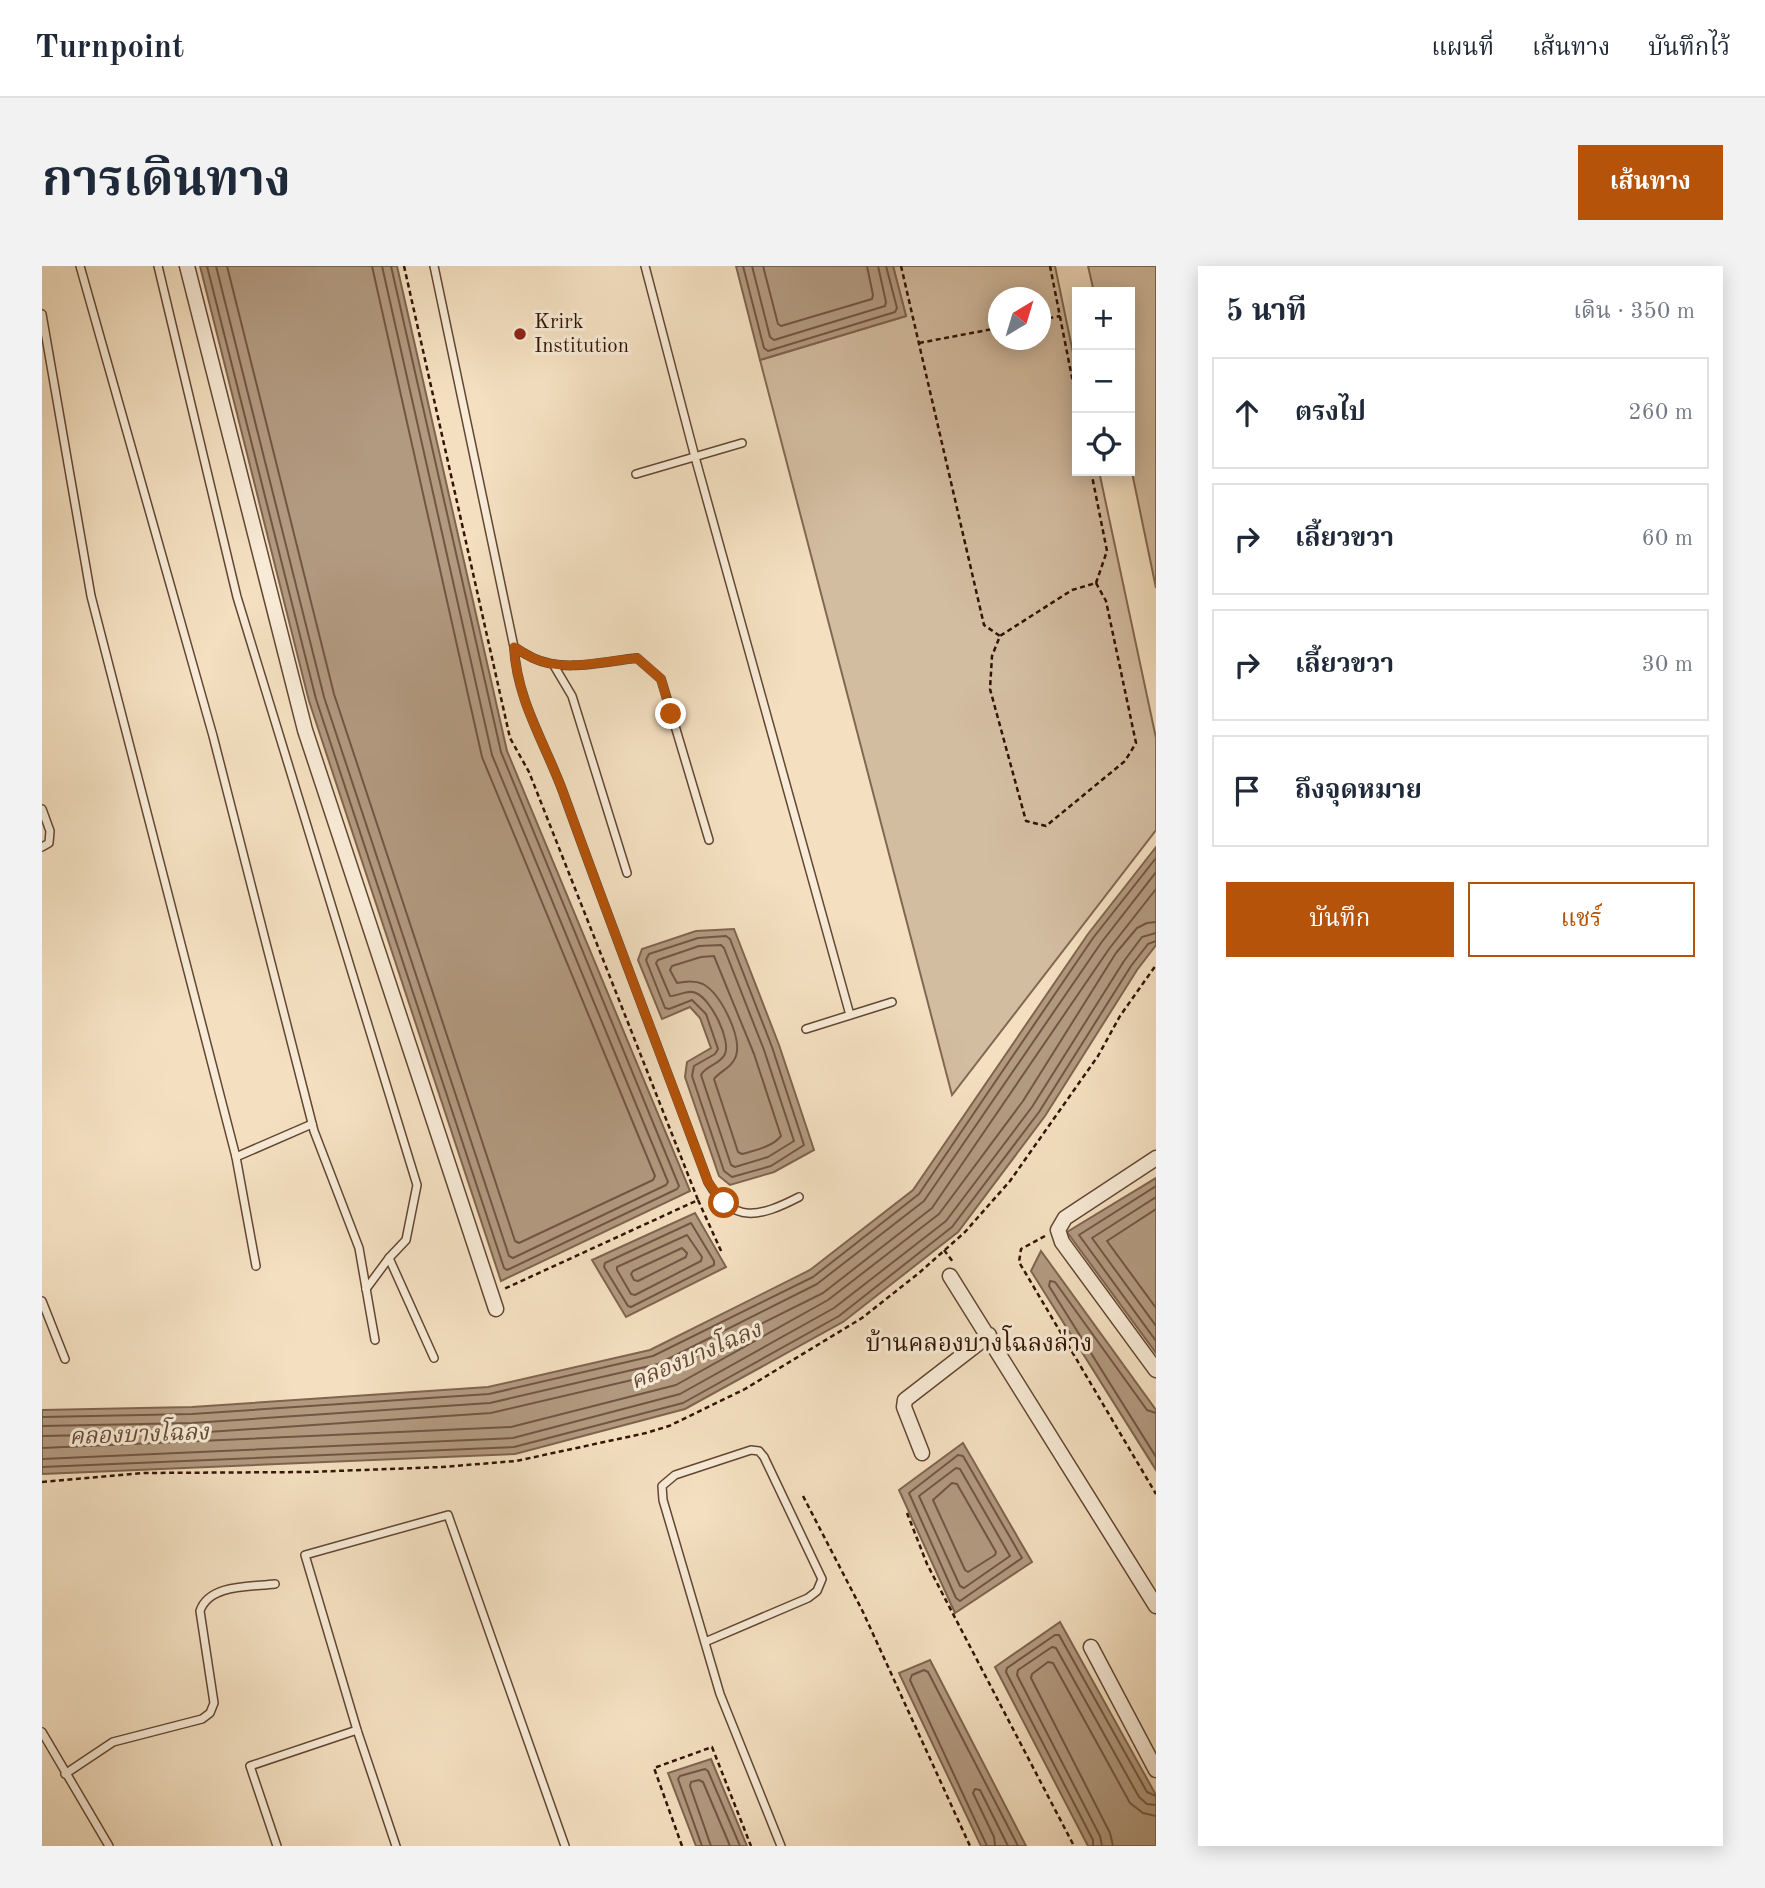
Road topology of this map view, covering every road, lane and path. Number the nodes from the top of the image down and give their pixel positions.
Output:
1 (80, 266) edge
2 (158, 266) edge
3 (187, 266) edge
4 (404, 266) edge
5 (434, 266) edge
6 (645, 266) edge
7 (901, 266) edge
8 (1050, 266) edge
9 (42, 314) edge
10 (1060, 316) junction
11 (1051, 318) edge
12 (988, 330) edge
13 (919, 343) junction
14 (1072, 377) edge
15 (742, 443) dead end
16 (695, 457) junction
17 (636, 474) dead end
18 (1092, 476) edge
19 (1096, 583) junction
20 (1000, 636) junction
21 (514, 647) junction
22 (553, 664) junction
23 (42, 809) edge
24 (709, 840) dead end
25 (42, 847) edge
26 (627, 873) dead end
27 (1156, 965) edge
28 (892, 1002) dead end
29 (850, 1015) junction
30 (806, 1029) dead end
31 (312, 1124) junction
32 (236, 1157) junction
33 (1156, 1158) edge
34 (799, 1197) dead end
35 (698, 1200) junction
36 (1058, 1230) junction
37 (722, 1253) dead end
38 (389, 1258) junction
39 (256, 1266) dead end
40 (950, 1276) dead end
41 (366, 1289) junction
42 (503, 1289) dead end
43 (42, 1301) edge
44 (496, 1309) dead end
45 (989, 1335) junction
46 (375, 1340) dead end
47 (434, 1358) dead end
48 (65, 1359) dead end
49 (1156, 1370) edge
50 (922, 1453) dead end
51 (42, 1482) edge
52 (1156, 1494) edge
53 (803, 1496) dead end
54 (907, 1513) dead end
55 (275, 1584) dead end
56 (1156, 1606) edge
57 (705, 1642) junction
58 (1091, 1647) dead end
59 (357, 1730) junction
60 (42, 1732) edge
61 (1156, 1770) edge
62 (65, 1774) junction
63 (108, 1846) edge
64 (277, 1846) edge
65 (396, 1846) edge
66 (565, 1846) edge
67 (682, 1846) edge
68 (751, 1846) edge
69 (781, 1846) edge
70 (970, 1846) edge
71 (1074, 1846) edge

1 - 31 lane
2 - 38 lane
3 - 44 street
4 - 35 path
5 - 21 lane
6 - 16 lane
7 - 13 path
8 - 10 path
9 - 32 lane
10 - 11 path
10 - 14 path
12 - 13 path
13 - 20 path
15 - 16 lane
16 - 17 lane
16 - 29 lane
18 - 19 path
19 - 20 path
19 - 20 path
21 - 22 lane
21 - 34 lane
22 - 24 lane
22 - 26 lane
23 - 25 lane
27 - 51 path
28 - 29 lane
29 - 30 lane
31 - 32 lane
31 - 41 lane
32 - 39 lane
33 - 36 street
35 - 37 path
35 - 42 path
36 - 49 street
36 - 52 path
38 - 41 lane
38 - 47 lane
40 - 45 street
41 - 46 lane
43 - 48 lane
45 - 50 street
45 - 56 street
53 - 70 path
54 - 71 path
55 - 62 lane
57 - 57 lane
57 - 69 lane
58 - 61 street
59 - 64 lane
59 - 65 lane
59 - 66 lane
60 - 62 lane
62 - 63 lane
67 - 68 path

